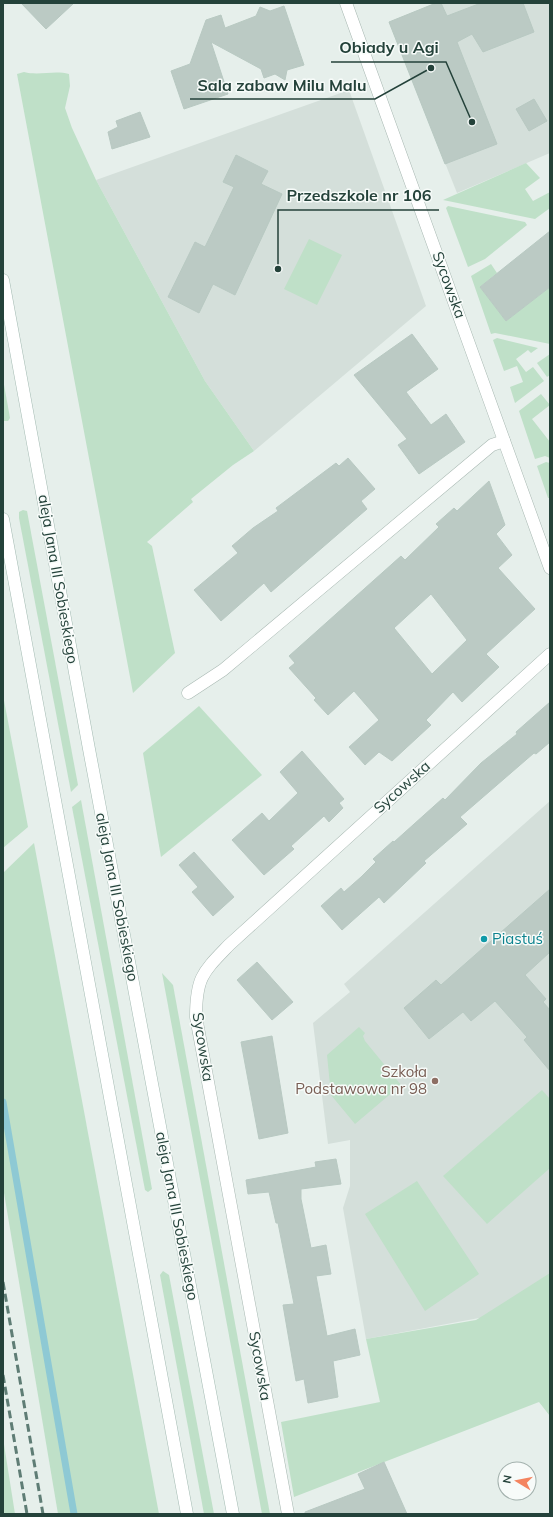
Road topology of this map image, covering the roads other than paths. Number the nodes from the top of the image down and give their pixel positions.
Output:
1 (346, 3) edge
2 (3, 280) edge
3 (504, 441) junction
4 (3, 519) edge
5 (3, 556) edge
6 (550, 568) edge
7 (16, 590) junction
8 (550, 654) edge
9 (188, 693) dead end
10 (187, 1514) edge
11 (233, 1514) edge
12 (288, 1514) edge

1 - 3 main road, Sycowska
2 - 11 main road, aleja Jana III Sobieskiego
3 - 6 main road, Sycowska
3 - 9 main road
4 - 7 main road
5 - 7 main road
7 - 10 main road
8 - 12 main road, Sycowska

